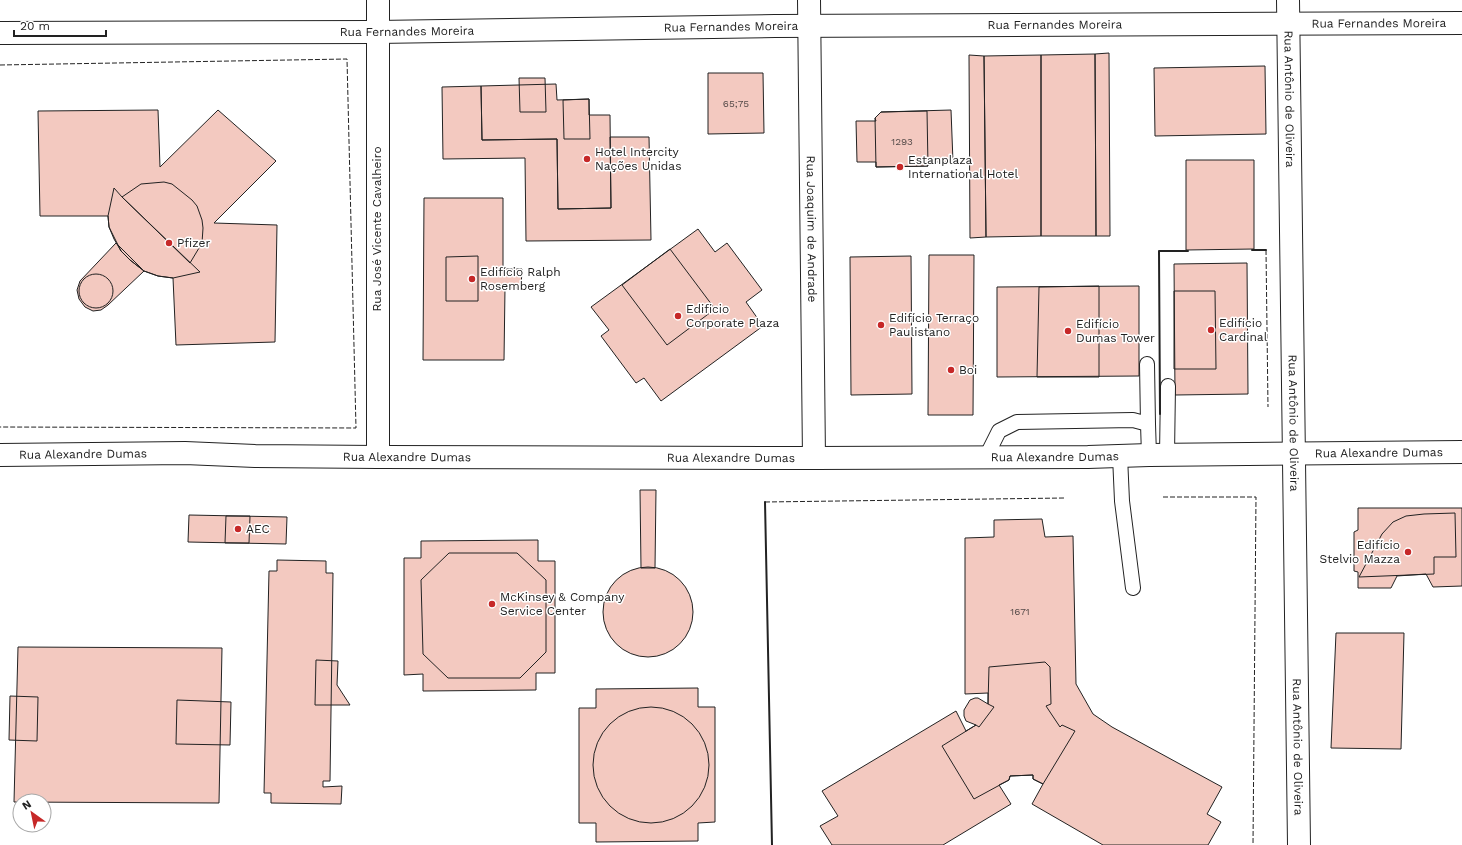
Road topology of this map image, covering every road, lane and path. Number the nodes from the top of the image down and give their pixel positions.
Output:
1 (378, 0) edge
2 (809, 0) edge
3 (1288, 0) edge
4 (1462, 23) edge
5 (1288, 24) junction
6 (809, 26) junction
7 (377, 32) junction
8 (0, 33) edge
9 (1147, 364) dead end
10 (1168, 386) dead end
11 (1148, 424) junction
12 (1462, 452) edge
13 (1294, 454) junction
14 (0, 455) edge
15 (1158, 455) junction
16 (1120, 456) junction
17 (378, 457) junction
18 (986, 457) junction
19 (814, 458) junction
20 (1132, 588) dead end
21 (1299, 845) edge

1 - 7 street, Rua José Vicente Cavalheiro
2 - 6 street, Rua Joaquim de Andrade
3 - 5 street, Rua Antônio de Oliveira
4 - 5 street, Rua Fernandes Moreira
5 - 6 street, Rua Fernandes Moreira
5 - 13 street, Rua Antônio de Oliveira
6 - 7 street, Rua Fernandes Moreira
6 - 19 street, Rua Joaquim de Andrade
7 - 8 street, Rua Fernandes Moreira
7 - 17 street, Rua José Vicente Cavalheiro
9 - 11 lane
10 - 15 lane
11 - 15 lane
11 - 18 lane
12 - 13 street, Rua Alexandre Dumas
13 - 15 street, Rua Alexandre Dumas
13 - 21 street, Rua Antônio de Oliveira
14 - 17 street, Rua Alexandre Dumas
15 - 16 street, Rua Alexandre Dumas
16 - 18 street, Rua Alexandre Dumas
16 - 20 lane
17 - 19 street, Rua Alexandre Dumas
18 - 19 street, Rua Alexandre Dumas

